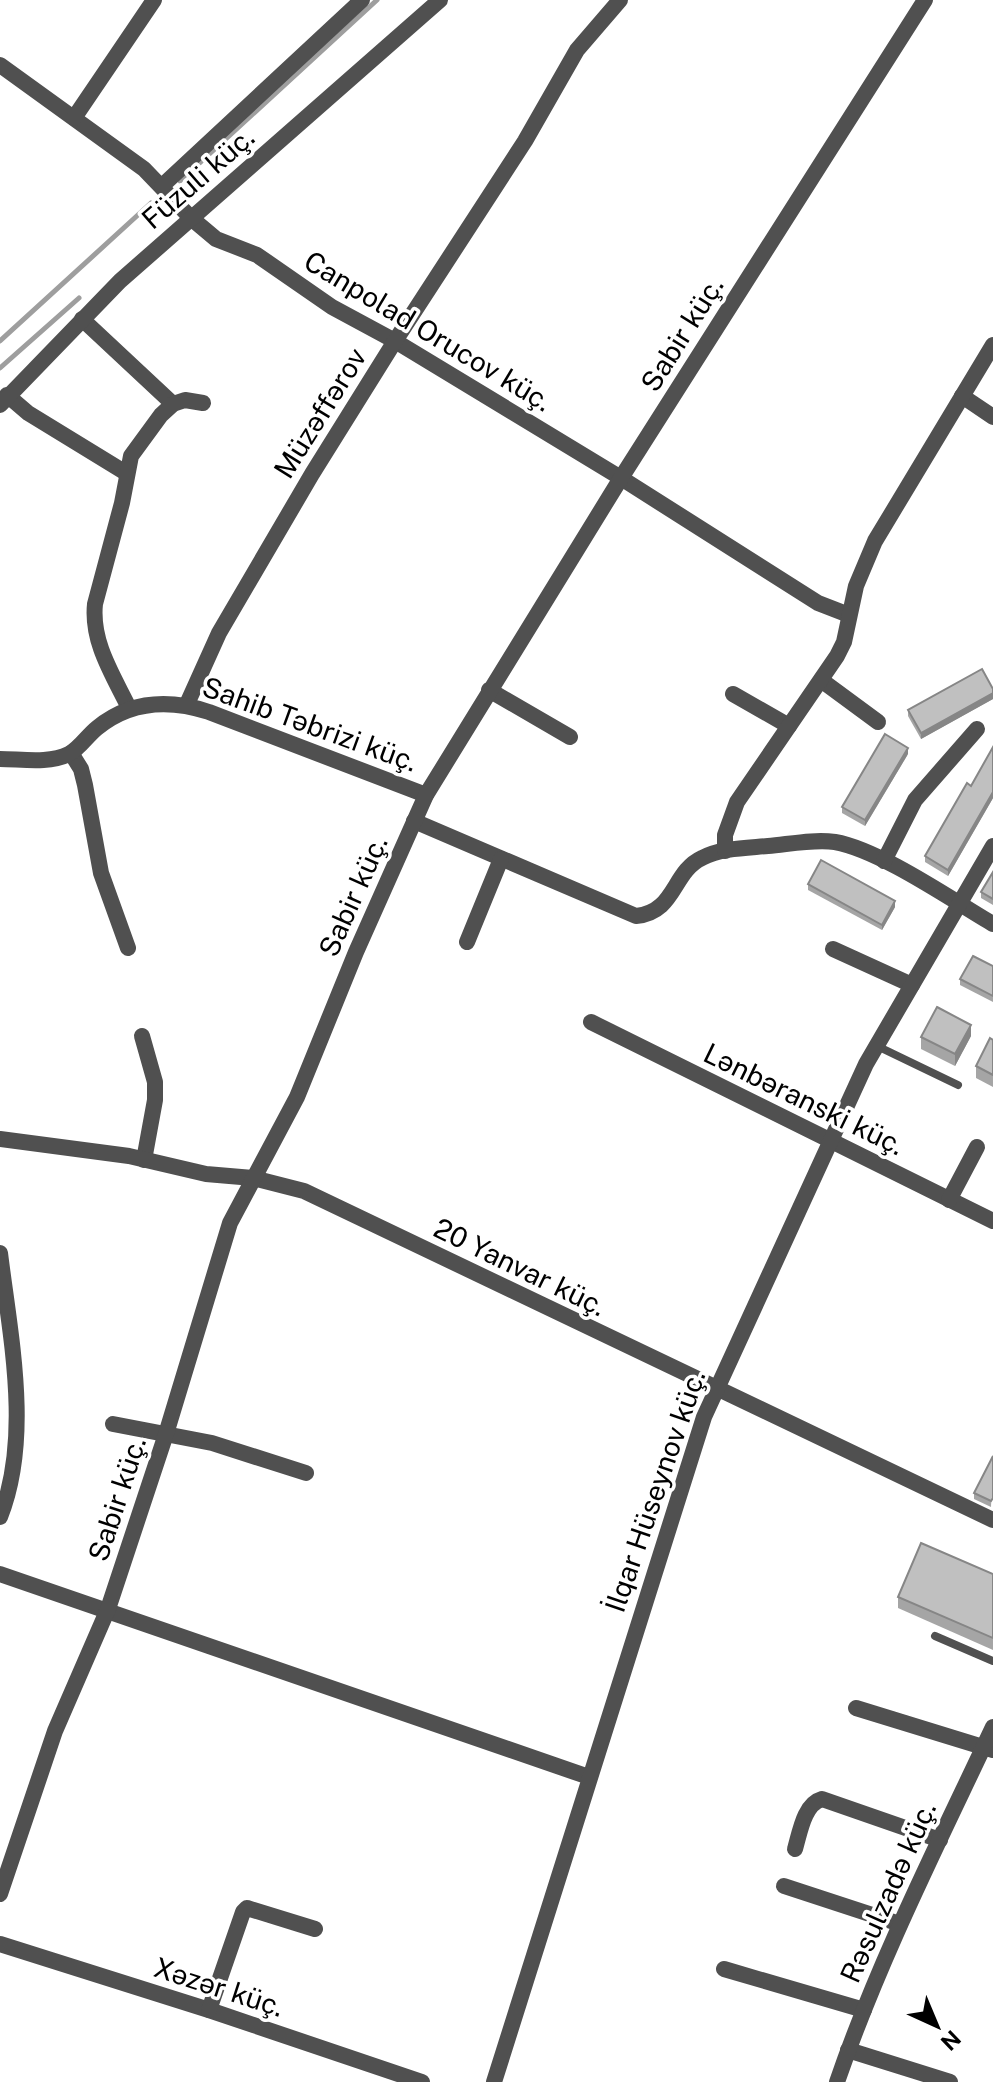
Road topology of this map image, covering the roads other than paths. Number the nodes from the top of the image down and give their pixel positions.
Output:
1 (154, 0) edge
2 (362, 0) edge
3 (440, 0) edge
4 (620, 0) edge
5 (925, 0) edge
6 (0, 65) edge
7 (74, 118) junction
8 (162, 186) junction
9 (191, 218) junction
10 (82, 319) junction
11 (395, 341) junction
12 (993, 345) edge
13 (962, 396) junction
14 (4, 400) edge
15 (203, 403) dead end
16 (173, 404) junction
17 (993, 417) edge
18 (126, 473) junction
19 (621, 478) junction
20 (849, 615) junction
21 (821, 680) junction
22 (489, 690) junction
23 (733, 694) dead end
24 (187, 704) junction
25 (129, 708) junction
26 (878, 722) dead end
27 (789, 726) junction
28 (977, 729) dead end
29 (570, 737) dead end
30 (71, 753) junction
31 (0, 759) edge
32 (426, 795) junction
33 (414, 821) junction
34 (993, 846) edge
35 (725, 851) junction
36 (501, 859) junction
37 (884, 861) junction
38 (959, 905) junction
39 (993, 924) edge
40 (467, 942) dead end
41 (128, 948) dead end
42 (833, 949) dead end
43 (912, 985) junction
44 (591, 1022) dead end
45 (142, 1036) dead end
46 (876, 1045) junction
47 (958, 1085) dead end
48 (0, 1139) edge
49 (830, 1141) junction
50 (977, 1147) dead end
51 (144, 1160) junction
52 (253, 1178) junction
53 (949, 1200) junction
54 (993, 1221) edge
55 (0, 1253) edge
56 (715, 1389) junction
57 (113, 1424) dead end
58 (166, 1434) junction
59 (306, 1473) dead end
60 (0, 1517) edge
61 (993, 1520) edge
62 (0, 1574) edge
63 (108, 1609) junction
64 (935, 1636) dead end
65 (993, 1661) edge
66 (856, 1708) dead end
67 (993, 1727) edge
68 (988, 1748) edge
69 (589, 1777) junction
70 (940, 1840) junction
71 (795, 1849) dead end
72 (784, 1886) dead end
73 (0, 1894) edge
74 (900, 1924) junction
75 (315, 1929) dead end
76 (0, 1944) edge
77 (724, 1969) dead end
78 (209, 2010) junction
79 (864, 2010) junction
80 (848, 2050) junction
81 (422, 2082) edge
82 (494, 2082) edge
83 (837, 2082) edge
84 (950, 2082) edge

1 - 7 street
2 - 8 street
3 - 9 street, Füzuli küç.
4 - 11 street, Müzəffərov
5 - 19 street, Sabir küç.
6 - 7 street, Canpolad Orucov küç.
7 - 8 street, Canpolad Orucov küç.
8 - 9 street, Canpolad Orucov küç.
9 - 10 street, Füzuli küç.
9 - 11 street, Canpolad Orucov küç.
10 - 14 street, Füzuli küç.
10 - 16 street
11 - 19 street, Canpolad Orucov küç.
11 - 24 street, Müzəffərov
12 - 13 street
13 - 17 street
13 - 20 street
14 - 18 street
15 - 16 street
16 - 18 street
18 - 25 street
19 - 20 street, Canpolad Orucov küç.
19 - 22 street, Sabir küç.
20 - 21 street
21 - 26 street
21 - 27 street
22 - 29 street
22 - 32 street, Sabir küç.
23 - 27 street
24 - 25 street, Sahib Təbrizi küç.
24 - 32 street, Sahib Təbrizi küç.
25 - 30 street, Sahib Təbrizi küç.
27 - 35 street
28 - 37 street
30 - 31 street
30 - 41 street
32 - 33 street, Sabir küç.
33 - 36 street
33 - 52 street, Sabir küç.
34 - 38 street, İlqar Hüseynov küç.
35 - 36 street
35 - 37 street
36 - 40 street
37 - 38 street
38 - 39 street
38 - 43 street, İlqar Hüseynov küç.
42 - 43 street
43 - 46 street, İlqar Hüseynov küç.
44 - 49 street, Lənbəranski küç.
45 - 51 street
46 - 47 lane
46 - 49 street, İlqar Hüseynov küç.
48 - 51 street, 20 Yanvar küç.
49 - 53 street, Lənbəranski küç.
49 - 56 street, İlqar Hüseynov küç.
50 - 53 street
51 - 52 street, 20 Yanvar küç.
52 - 56 street, 20 Yanvar küç.
52 - 58 street, Sabir küç.
53 - 54 street, Lənbəranski küç.
55 - 60 street
56 - 61 street, 20 Yanvar küç.
56 - 69 street, İlqar Hüseynov küç.
57 - 58 street
58 - 59 street
58 - 63 street, Sabir küç.
62 - 63 street
63 - 69 street
63 - 73 street, Sabir küç.
64 - 65 lane
66 - 68 street
67 - 68 street, Rəsulzadə küç.
68 - 70 street, Rəsulzadə küç.
69 - 82 street, İlqar Hüseynov küç.
70 - 71 street
70 - 74 street, Rəsulzadə küç.
72 - 74 street
74 - 79 street, Rəsulzadə küç.
75 - 78 street
76 - 78 street, Xəzər küç.
77 - 79 street
78 - 81 street, Xəzər küç.
79 - 80 street, Rəsulzadə küç.
80 - 83 street, Rəsulzadə küç.
80 - 84 street

